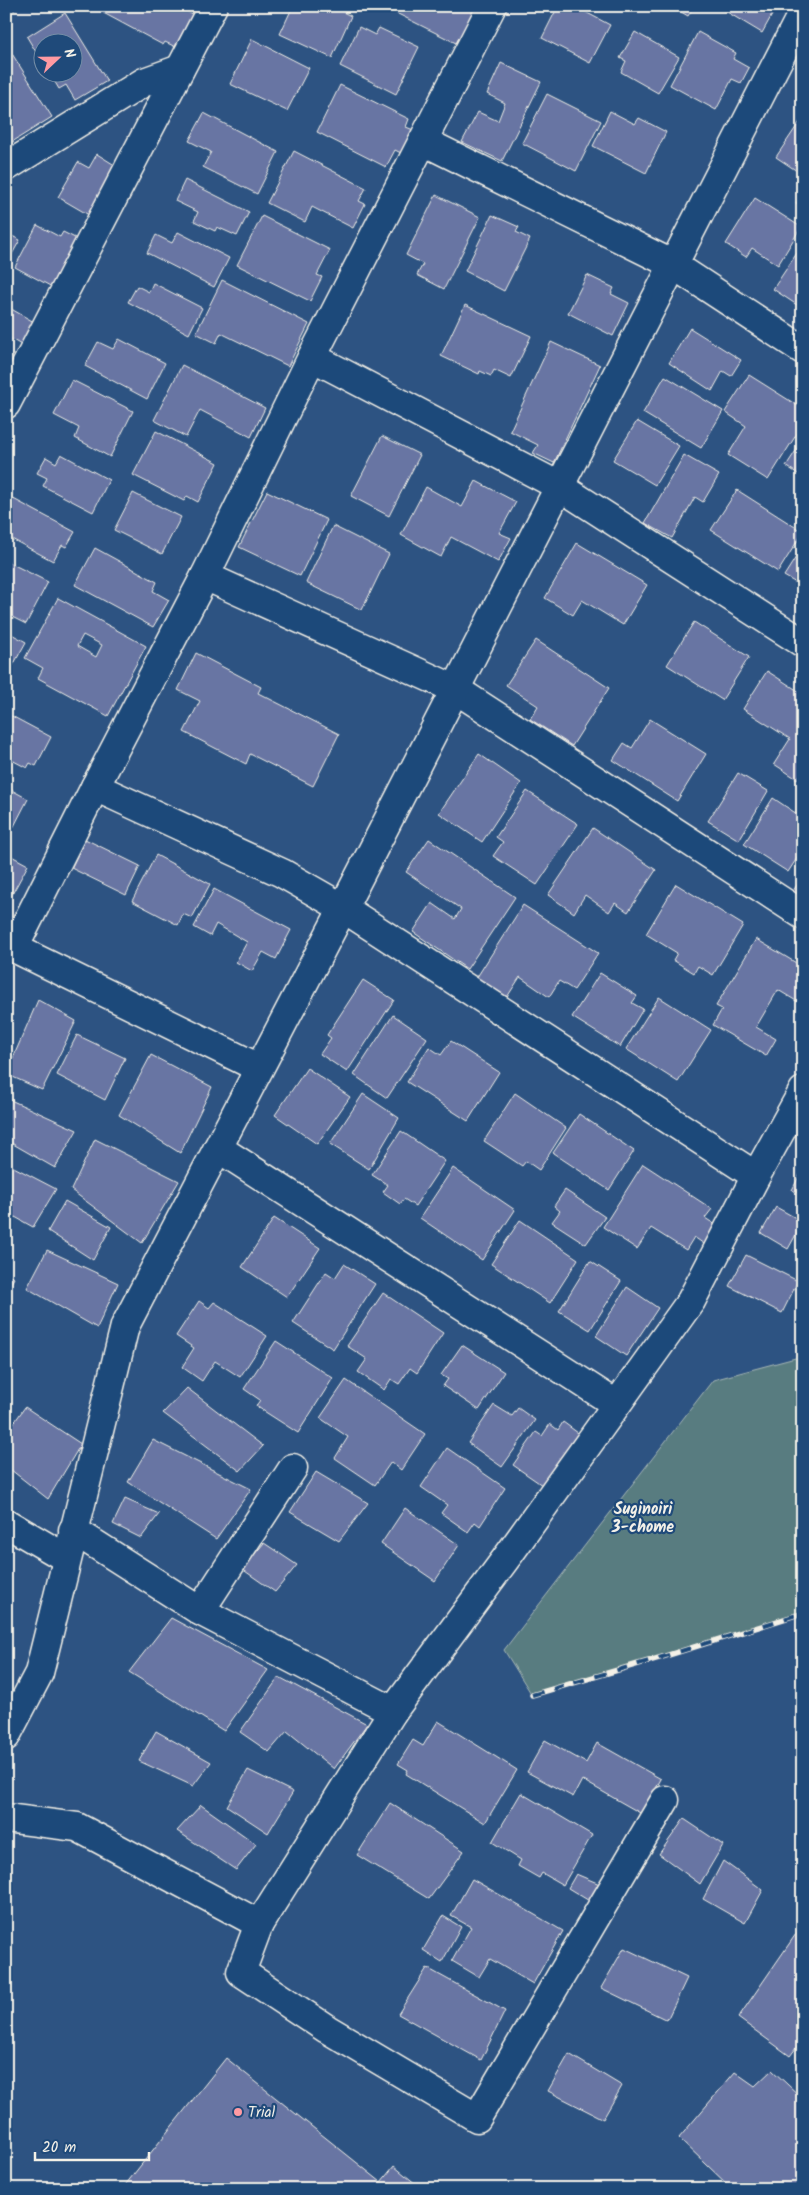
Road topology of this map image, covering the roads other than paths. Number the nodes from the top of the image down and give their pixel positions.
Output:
1 (213, 6) edge
2 (492, 6) edge
3 (803, 12) edge
4 (795, 47) edge
5 (180, 69) junction
6 (423, 141) junction
7 (6, 167) edge
8 (672, 264) junction
9 (803, 350) edge
10 (312, 357) junction
11 (6, 404) edge
12 (559, 486) junction
13 (206, 576) junction
14 (803, 642) edge
15 (455, 689) junction
16 (94, 787) junction
17 (343, 908) junction
18 (803, 915) edge
19 (10, 946) edge
20 (260, 1068) junction
21 (803, 1091) edge
22 (218, 1148) junction
23 (756, 1176) junction
24 (616, 1404) junction
25 (292, 1468) dead end
26 (6, 1523) edge
27 (73, 1530) junction
28 (66, 1558) junction
29 (200, 1611) junction
30 (393, 1711) junction
31 (6, 1736) edge
32 (665, 1800) dead end
33 (6, 1818) edge
34 (259, 1924) junction

1 - 5 street
2 - 6 street
3 - 4 street
4 - 8 street
5 - 7 street
5 - 11 street
6 - 8 street
6 - 10 street
8 - 9 street
8 - 12 street
10 - 12 street
10 - 13 street
12 - 14 street
12 - 15 street
13 - 15 street
13 - 16 street
15 - 17 street
15 - 18 street
16 - 17 street
16 - 19 street
17 - 20 street
17 - 23 street
19 - 20 street
20 - 22 street
21 - 23 street
22 - 24 street
22 - 27 street
23 - 24 street
24 - 30 street
25 - 29 street
26 - 28 street
27 - 28 street
27 - 29 street
28 - 31 street
29 - 30 street
30 - 34 street
32 - 34 street
33 - 34 street

